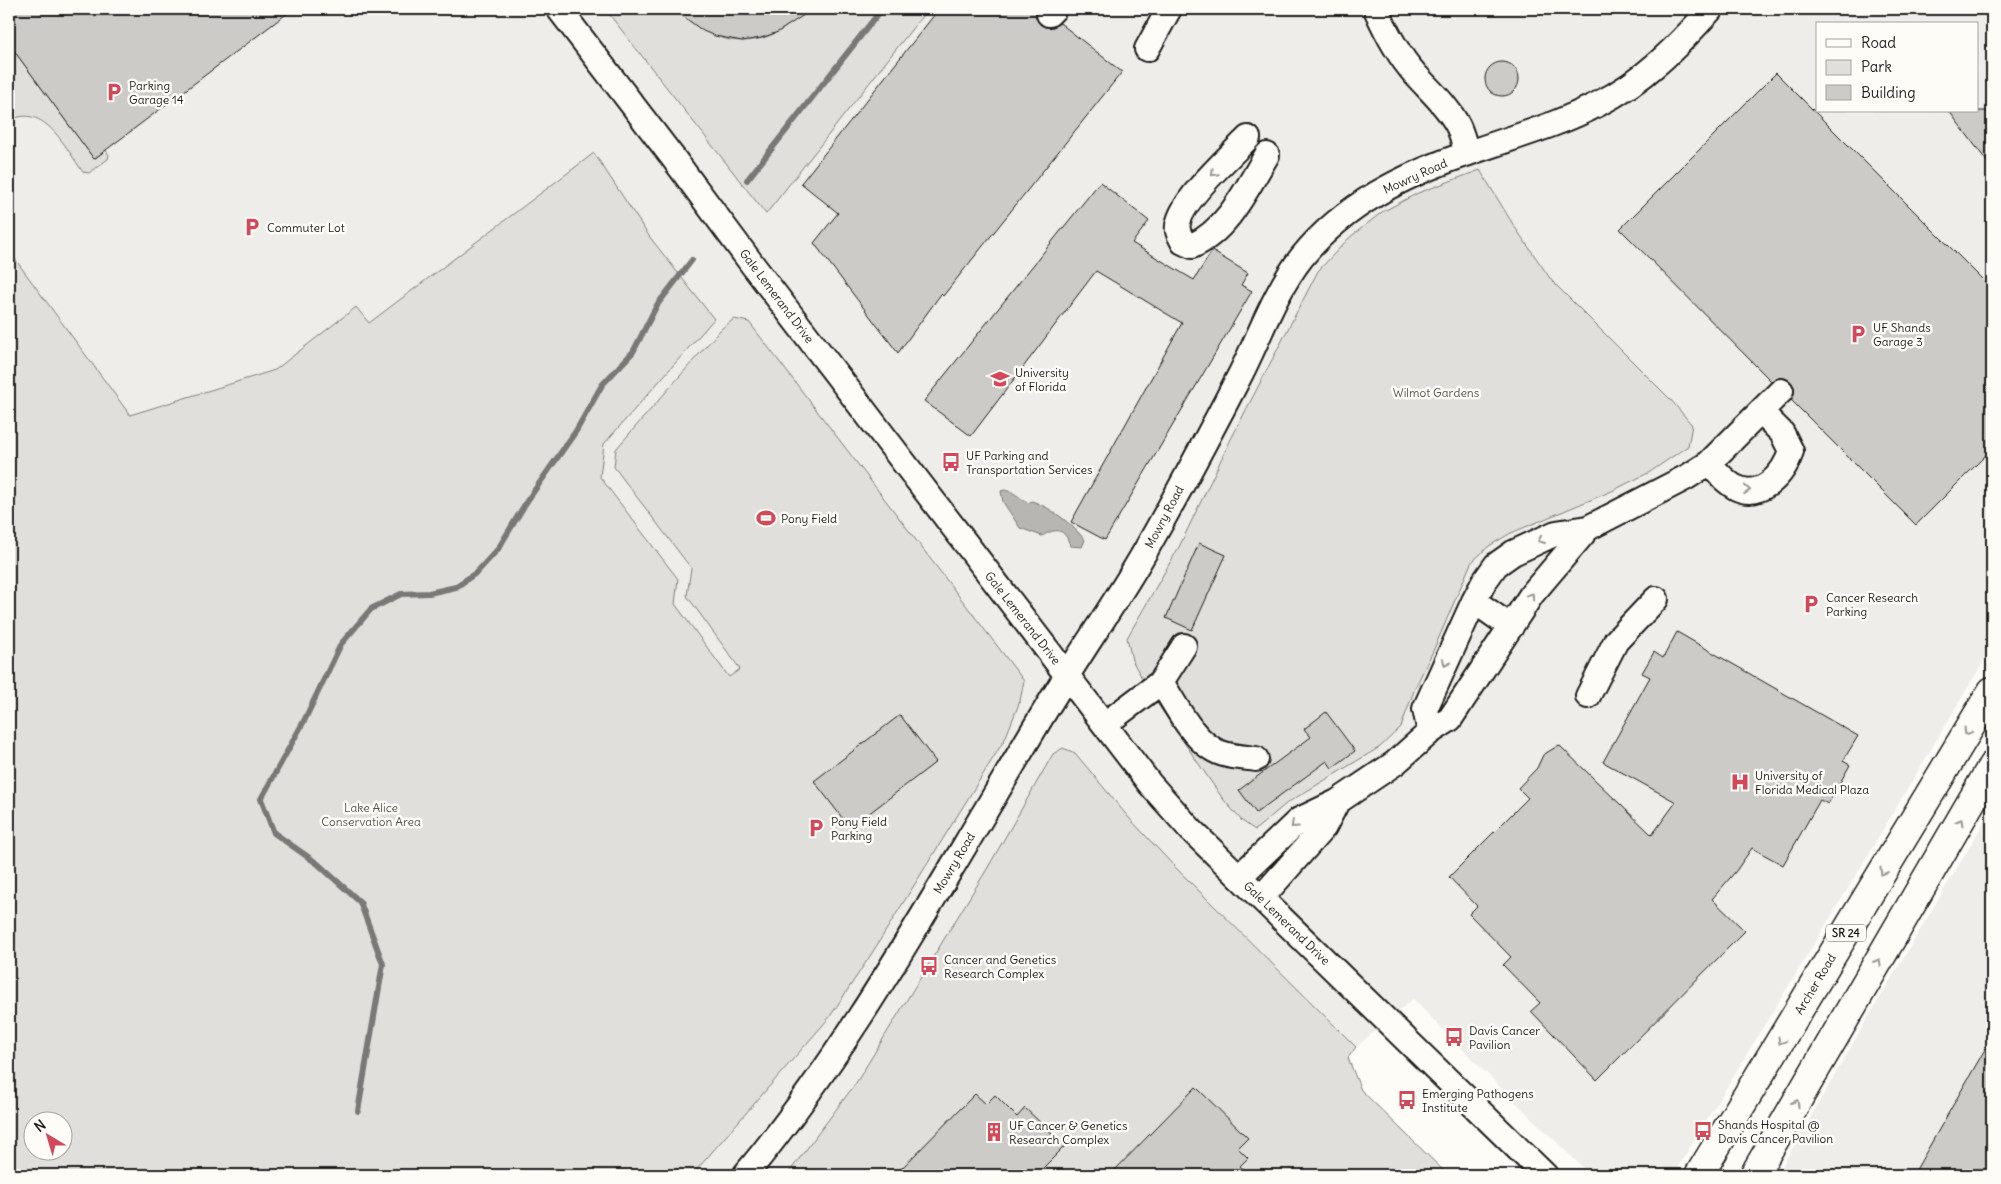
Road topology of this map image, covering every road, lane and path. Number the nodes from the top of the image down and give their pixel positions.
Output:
1 (559, 9) edge
2 (1169, 9) edge
3 (1376, 9) edge
4 (1711, 9) edge
5 (1147, 49) dead end
6 (1248, 138) dead end
7 (1467, 153) junction
8 (1267, 155) dead end
9 (1782, 391) dead end
10 (1761, 412) junction
11 (1709, 463) junction
12 (1588, 528) junction
13 (1656, 599) dead end
14 (1474, 601) junction
15 (1511, 627) junction
16 (1184, 646) dead end
17 (1067, 675) junction
18 (1161, 682) junction
19 (1992, 691) edge
20 (1588, 696) dead end
21 (1105, 724) junction
22 (1430, 732) junction
23 (1256, 759) dead end
24 (1992, 766) edge
25 (1337, 802) junction
26 (1240, 876) junction
27 (1262, 897) junction
28 (745, 1175) edge
29 (1545, 1175) edge
30 (1700, 1175) edge
31 (1754, 1175) edge

1 - 17 street, Gale Lemerand Drive
2 - 5 street
3 - 7 street
4 - 7 street, Mowry Road
6 -> 8 street
7 - 17 street, Mowry Road
9 - 10 street
10 - 11 street
11 -> 10 street
11 - 12 street
12 -> 14 street
15 -> 12 street
13 - 20 street
14 - 15 street
14 -> 22 street
15 - 22 street
16 - 18 street
17 - 21 street, Gale Lemerand Drive
17 - 28 street, Mowry Road
18 - 21 street
18 - 23 street
19 -> 30 main road, Archer Road / SR 24
21 - 26 street, Gale Lemerand Drive
22 - 25 street
31 -> 24 main road
25 -> 26 street
25 - 27 street
26 - 27 street, Gale Lemerand Drive
27 - 29 street, Gale Lemerand Drive

